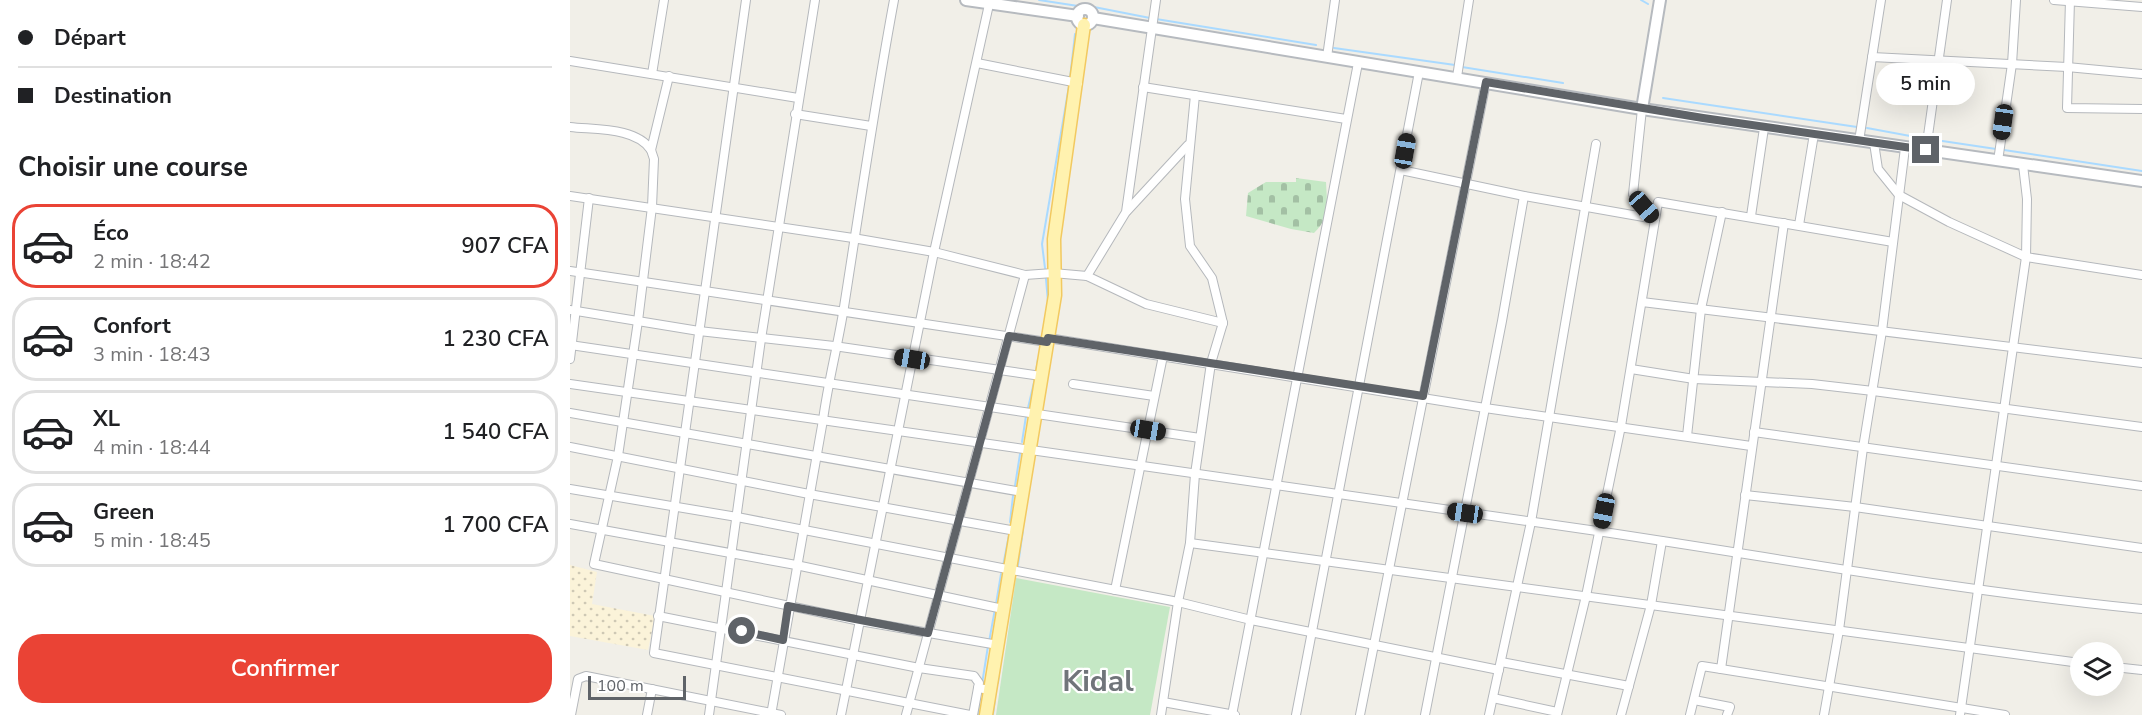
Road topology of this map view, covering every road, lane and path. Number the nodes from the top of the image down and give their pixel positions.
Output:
1 (664, 0) edge
2 (746, 0) edge
3 (815, 0) edge
4 (894, 0) edge
5 (966, 0) edge
6 (1156, 0) edge
7 (1335, 0) edge
8 (1468, 0) edge
9 (1660, 0) edge
10 (1881, 0) edge
11 (1947, 0) edge
12 (2016, 0) edge
13 (2054, 0) edge
14 (2070, 1) edge
15 (990, 2) edge
16 (2127, 3) edge
17 (2142, 7) edge
18 (1086, 14) edge
19 (1151, 28) junction
20 (1327, 57) junction
21 (1872, 57) junction
22 (1938, 59) junction
23 (570, 61) edge
24 (977, 63) junction
25 (1358, 63) junction
26 (2012, 64) junction
27 (2067, 67) junction
28 (1419, 72) junction
29 (652, 74) junction
30 (2142, 74) edge
31 (669, 76) junction
32 (1457, 77) junction
33 (1486, 82) junction
34 (1078, 83) junction
35 (735, 87) junction
36 (1143, 87) junction
37 (1195, 95) junction
38 (798, 98) junction
39 (1642, 109) junction
40 (2142, 109) edge
41 (795, 114) junction
42 (1346, 118) junction
43 (871, 126) junction
44 (570, 127) edge
45 (1764, 128) junction
46 (1814, 134) junction
47 (1859, 141) junction
48 (1874, 143) junction
49 (1596, 144) dead end
50 (1188, 146) junction
51 (1905, 148) junction
52 (651, 150) junction
53 (1926, 150) junction
54 (1998, 161) junction
55 (2023, 165) junction
56 (1401, 171) junction
57 (2142, 181) edge
58 (1466, 184) junction
59 (1899, 195) junction
60 (570, 196) edge
61 (1524, 196) junction
62 (589, 198) junction
63 (652, 207) junction
64 (1587, 207) junction
65 (1126, 212) junction
66 (1722, 212) junction
67 (1751, 216) junction
68 (716, 217) junction
69 (1655, 219) junction
70 (1784, 223) junction
71 (1799, 225) junction
72 (779, 226) junction
73 (853, 238) junction
74 (1893, 242) junction
75 (933, 252) junction
76 (2026, 257) junction
77 (570, 272) edge
78 (581, 273) junction
79 (1053, 273) junction
80 (1025, 275) junction
81 (2142, 275) edge
82 (1087, 276) junction
83 (641, 282) junction
84 (705, 291) junction
85 (769, 301) junction
86 (1642, 302) junction
87 (1701, 309) junction
88 (843, 310) junction
89 (573, 311) edge
90 (1771, 316) junction
91 (638, 321) junction
92 (920, 321) junction
93 (1223, 323) junction
94 (699, 331) junction
95 (1882, 331) junction
96 (1009, 336) junction
97 (761, 339) junction
98 (1048, 340) junction
99 (571, 345) edge
100 (834, 346) junction
101 (2014, 347) junction
102 (633, 353) junction
103 (1163, 356) junction
104 (570, 359) edge
105 (912, 359) junction
106 (695, 362) junction
107 (1211, 363) junction
108 (2142, 363) edge
109 (1631, 369) junction
110 (756, 372) junction
111 (998, 372) junction
112 (1041, 376) junction
113 (1297, 376) junction
114 (1694, 379) junction
115 (1761, 382) junction
116 (828, 383) junction
117 (570, 384) edge
118 (1073, 384) dead end
119 (1359, 386) junction
120 (1873, 391) junction
121 (628, 392) junction
122 (906, 393) junction
123 (1154, 396) junction
124 (1423, 396) junction
125 (689, 402) junction
126 (990, 407) junction
127 (1485, 408) junction
128 (752, 409) junction
129 (2004, 409) junction
130 (570, 413) edge
131 (1035, 413) junction
132 (1550, 418) junction
133 (823, 420) junction
134 (623, 423) junction
135 (1621, 426) junction
136 (2142, 427) edge
137 (1148, 430) junction
138 (1754, 432) junction
139 (684, 433) junction
140 (898, 433) junction
141 (1687, 436) junction
142 (1200, 438) junction
143 (747, 443) junction
144 (980, 443) junction
145 (570, 447) edge
146 (1751, 447) junction
147 (1863, 448) junction
148 (1029, 452) junction
149 (817, 455) junction
150 (618, 456) junction
151 (1140, 467) junction
152 (1995, 467) junction
153 (891, 468) junction
154 (679, 469) junction
155 (1195, 474) junction
156 (742, 481) junction
157 (969, 482) junction
158 (1277, 486) junction
159 (2142, 486) edge
160 (570, 489) edge
161 (1022, 492) junction
162 (809, 495) junction
163 (1338, 495) junction
164 (1745, 495) junction
165 (609, 496) junction
166 (1402, 504) junction
167 (673, 506) junction
168 (883, 506) junction
169 (1855, 507) junction
170 (1465, 513) junction
171 (737, 517) junction
172 (958, 522) junction
173 (1532, 522) junction
174 (570, 524) edge
175 (1988, 526) junction
176 (602, 528) junction
177 (1016, 531) junction
178 (803, 532) junction
179 (1600, 532) junction
180 (1662, 541) junction
181 (668, 543) junction
182 (1190, 543) junction
183 (875, 545) junction
184 (2142, 548) edge
185 (1264, 552) junction
186 (1737, 552) junction
187 (732, 553) junction
188 (948, 560) junction
189 (1326, 560) junction
190 (796, 565) junction
191 (1389, 569) junction
192 (1846, 569) junction
193 (1010, 571) junction
194 (1452, 577) junction
195 (662, 578) junction
196 (868, 581) junction
197 (1517, 585) junction
198 (1977, 587) junction
199 (1115, 590) junction
200 (727, 592) junction
201 (939, 594) junction
202 (1587, 596) junction
203 (1178, 602) junction
204 (1650, 605) junction
205 (788, 606) junction
206 (1004, 609) junction
207 (2142, 609) edge
208 (1729, 614) junction
209 (658, 616) junction
210 (1251, 620) junction
211 (860, 621) junction
212 (722, 627) junction
213 (1839, 630) junction
214 (1312, 632) junction
215 (928, 633) junction
216 (783, 640) junction
217 (998, 645) junction
218 (1374, 645) junction
219 (1970, 649) junction
220 (854, 653) junction
221 (1436, 658) junction
222 (2070, 662) edge
223 (717, 664) junction
224 (1500, 666) junction
225 (919, 668) junction
226 (2124, 668) edge
227 (1720, 669) junction
228 (2142, 670) edge
229 (1567, 673) junction
230 (777, 677) junction
231 (1828, 685) junction
232 (1629, 686) junction
233 (652, 689) junction
234 (984, 689) junction
235 (846, 692) junction
236 (1493, 698) junction
237 (1694, 700) junction
238 (712, 701) junction
239 (1163, 702) junction
240 (909, 703) junction
241 (1961, 712) edge
242 (771, 714) edge
243 (1557, 714) edge
244 (571, 715) edge
245 (647, 715) edge
246 (709, 715) edge
247 (781, 715) edge
248 (841, 715) edge
249 (906, 715) edge
250 (971, 715) edge
251 (986, 715) edge
252 (1161, 715) edge
253 (1233, 715) edge
254 (1296, 715) edge
255 (1360, 715) edge
256 (1425, 715) edge
257 (1489, 715) edge
258 (1621, 715) edge
259 (1690, 715) edge
260 (1727, 715) edge
261 (1824, 715) edge
262 (2004, 715) edge

1 - 29 street
2 - 35 street
3 - 38 street
4 - 43 street
5 - 15 street
6 - 19 street
7 - 20 street
8 - 32 street
9 - 39 street
10 - 21 street
11 - 22 street
12 - 26 street
13 - 14 street
14 - 16 street
14 - 27 street
15 - 18 street
15 - 24 street
16 - 17 street
18 - 19 street
18 - 34 main road
19 - 20 street
19 - 36 street
20 - 25 street
21 - 22 street
21 - 47 street
22 - 26 street
22 - 53 street
23 - 29 street
24 - 34 street
24 - 75 street
25 - 28 street
25 - 42 street
26 - 27 street
26 - 54 street
27 - 30 street
27 - 40 street
28 - 32 street
28 - 56 street
29 - 31 street
31 - 35 street
31 - 52 street
32 - 33 street
33 - 39 street
33 - 58 street
34 - 79 main road
35 - 38 street
35 - 68 street
36 - 37 street
36 - 65 street
37 - 42 street
37 - 50 street
38 - 41 street
39 - 45 street
39 - 69 street
41 - 43 street
41 - 72 street
42 - 113 street
43 - 73 street
44 - 52 street
45 - 46 street
45 - 67 street
46 - 47 street
46 - 71 street
47 - 48 street
48 - 51 street
48 - 59 street
49 - 64 street
50 - 65 street
50 - 93 street
51 - 53 street
51 - 59 street
52 - 63 street
53 - 54 street
54 - 55 street
55 - 57 street
55 - 76 street
56 - 58 street
56 - 119 street
58 - 61 street
58 - 124 street
59 - 74 street
59 - 76 street
60 - 62 street
61 - 64 street
61 - 127 street
62 - 63 street
62 - 78 street
63 - 68 street
63 - 83 street
64 - 69 street
64 - 132 street
65 - 82 street
66 - 67 street
66 - 69 street
66 - 87 street
67 - 70 street
68 - 72 street
68 - 84 street
69 - 86 street
70 - 71 street
70 - 90 street
71 - 74 street
72 - 73 street
72 - 85 street
73 - 75 street
73 - 88 street
74 - 95 street
75 - 80 street
75 - 92 street
76 - 81 street
76 - 101 street
77 - 78 street
78 - 83 street
78 - 89 street
79 - 80 street
79 - 82 street
79 - 98 main road
80 - 96 street
82 - 93 street
83 - 84 street
83 - 91 street
84 - 85 street
84 - 94 street
85 - 88 street
85 - 97 street
86 - 87 street
86 - 109 street
87 - 90 street
87 - 114 street
88 - 92 street
88 - 100 street
89 - 91 street
89 - 99 street
90 - 95 street
90 - 115 street
91 - 94 street
91 - 102 street
92 - 96 street
92 - 105 street
93 - 107 street
94 - 97 street
94 - 106 street
95 - 101 street
95 - 120 street
96 - 98 street
96 - 111 street
97 - 100 street
97 - 110 street
98 - 103 street
98 - 112 main road
99 - 102 street
99 - 104 street
100 - 105 street
100 - 116 street
101 - 108 street
101 - 129 street
102 - 106 street
102 - 121 street
103 - 107 street
103 - 123 street
105 - 111 street
105 - 122 street
106 - 110 street
106 - 125 street
107 - 113 street
107 - 142 street
109 - 114 street
109 - 135 street
110 - 116 street
110 - 128 street
111 - 112 street
111 - 126 street
112 - 131 main road
113 - 119 street
113 - 158 street
114 - 115 street
114 - 141 street
115 - 120 street
115 - 138 street
116 - 122 street
116 - 133 street
117 - 121 street
118 - 123 street
119 - 124 street
119 - 163 street
120 - 129 street
120 - 147 street
121 - 125 street
121 - 134 street
122 - 126 street
122 - 140 street
123 - 137 street
124 - 127 street
124 - 166 street
125 - 128 street
125 - 139 street
126 - 131 street
126 - 144 street
127 - 132 street
127 - 170 street
128 - 133 street
128 - 143 street
129 - 136 street
129 - 152 street
130 - 134 street
131 - 137 street
131 - 148 main road
132 - 135 street
132 - 173 street
133 - 140 street
133 - 149 street
134 - 139 street
134 - 150 street
135 - 141 street
135 - 179 street
137 - 142 street
137 - 151 street
138 - 146 street
138 - 147 street
139 - 143 street
139 - 154 street
140 - 144 street
140 - 153 street
141 - 146 street
142 - 155 street
143 - 149 street
143 - 156 street
144 - 148 street
144 - 157 street
145 - 150 street
146 - 164 street
147 - 152 street
147 - 169 street
148 - 151 street
148 - 161 main road
149 - 153 street
149 - 162 street
150 - 154 street
150 - 165 street
151 - 155 street
151 - 199 street
152 - 159 street
152 - 175 street
153 - 157 street
153 - 168 street
154 - 156 street
154 - 167 street
155 - 158 street
155 - 182 street
156 - 162 street
156 - 171 street
157 - 161 street
157 - 172 street
158 - 163 street
158 - 185 street
160 - 165 street
161 - 177 main road
162 - 168 street
162 - 178 street
163 - 166 street
163 - 189 street
164 - 169 street
164 - 186 street
165 - 167 street
165 - 176 street
166 - 170 street
166 - 191 street
167 - 171 street
167 - 181 street
168 - 172 street
168 - 183 street
169 - 175 street
169 - 192 street
170 - 173 street
170 - 194 street
171 - 178 street
171 - 187 street
172 - 177 street
172 - 188 street
173 - 179 street
173 - 197 street
174 - 176 street
175 - 184 street
175 - 198 street
176 - 181 street
176 - 195 street
177 - 193 main road
178 - 183 street
178 - 190 street
179 - 180 street
179 - 202 street
180 - 186 street
180 - 204 street
181 - 187 street
181 - 195 street
182 - 185 street
182 - 203 street
183 - 188 street
183 - 196 street
185 - 189 street
185 - 210 street
186 - 192 street
186 - 208 street
187 - 190 street
187 - 200 street
188 - 193 street
188 - 201 street
189 - 191 street
189 - 214 street
190 - 196 street
190 - 205 street
191 - 194 street
191 - 218 street
192 - 198 street
192 - 213 street
193 - 199 street
193 - 206 main road
194 - 197 street
194 - 221 street
195 - 200 street
195 - 209 street
196 - 201 street
196 - 211 street
197 - 202 street
197 - 224 street
198 - 207 street
198 - 219 street
199 - 203 street
200 - 205 street
200 - 212 street
201 - 206 street
201 - 215 street
202 - 204 street
202 - 229 street
203 - 210 street
203 - 239 street
204 - 208 street
204 - 232 street
205 - 211 street
205 - 216 street
206 - 217 main road
208 - 213 street
208 - 227 street
209 - 212 street
209 - 223 street
210 - 214 street
210 - 253 street
211 - 215 street
211 - 220 street
212 - 216 street
212 - 223 street
213 - 219 street
213 - 231 street
214 - 218 street
214 - 254 street
215 - 217 street
215 - 225 street
216 - 220 street
216 - 230 street
217 - 234 main road
218 - 221 street
218 - 255 street
219 - 222 street
219 - 241 street
220 - 225 street
220 - 235 street
221 - 224 street
221 - 256 street
223 - 230 street
223 - 238 street
224 - 229 street
224 - 236 street
225 - 234 street
225 - 240 street
226 - 228 street
227 - 231 street
227 - 237 street
229 - 232 street
229 - 243 street
230 - 235 street
230 - 242 street
231 - 241 street
231 - 261 street
232 - 258 street
233 - 238 street
233 - 244 street
233 - 245 street
234 - 250 street
234 - 251 main road
235 - 240 street
235 - 248 street
236 - 243 street
236 - 257 street
237 - 259 street
237 - 260 street
238 - 242 street
238 - 246 street
239 - 252 street
239 - 253 street
240 - 249 street
240 - 250 street
241 - 262 street
242 - 247 street

